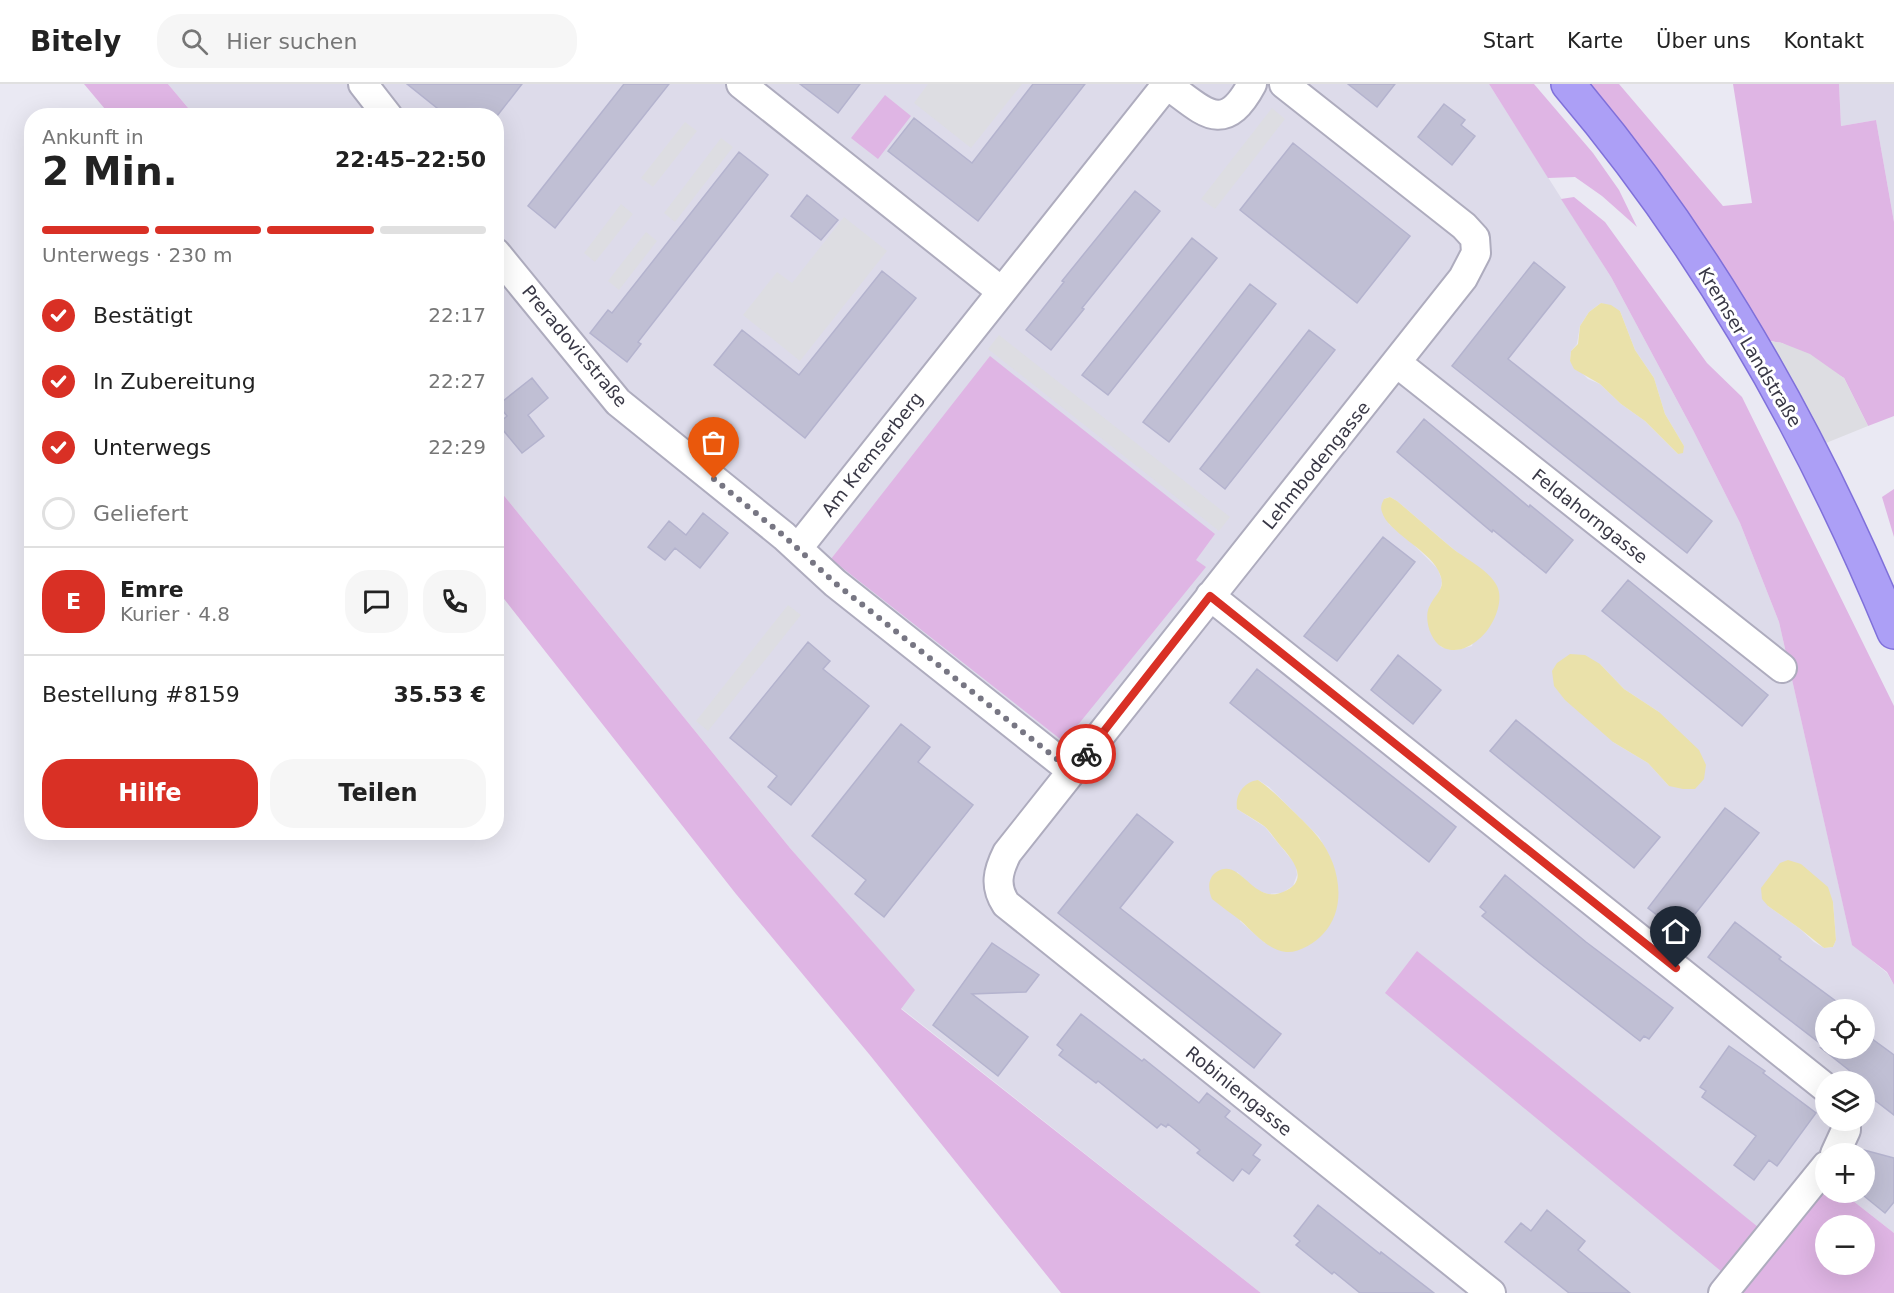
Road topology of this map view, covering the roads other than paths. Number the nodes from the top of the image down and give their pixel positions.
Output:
1 (363, 84) edge
2 (741, 84) edge
3 (1166, 84) edge
4 (1252, 84) edge
5 (1284, 84) edge
6 (1568, 84) edge
7 (382, 108) edge
8 (504, 262) edge
9 (1001, 291) junction
10 (1397, 363) junction
11 (798, 548) junction
12 (1210, 596) junction
13 (1894, 632) edge
14 (1782, 668) dead end
15 (1072, 771) junction
16 (997, 882) joint
17 (1815, 1079) edge
18 (1815, 1180) edge
19 (1491, 1293) edge
20 (1723, 1293) edge

1 - 7 street
2 - 9 street
3 - 4 street, Am Kremserberg
3 - 9 street, Am Kremserberg
5 - 10 street, Lehmbodengasse
6 - 13 main road, Kremser Landstraße
8 - 11 street, Preradovicstraße
9 - 11 street, Am Kremserberg
10 - 12 street, Lehmbodengasse
10 - 14 street, Feldahorngasse
11 - 15 street
12 - 15 street, Lehmbodengasse
12 - 17 street
15 - 16 street, Lehmbodengasse
16 - 19 street, Robiniengasse
18 - 20 street

